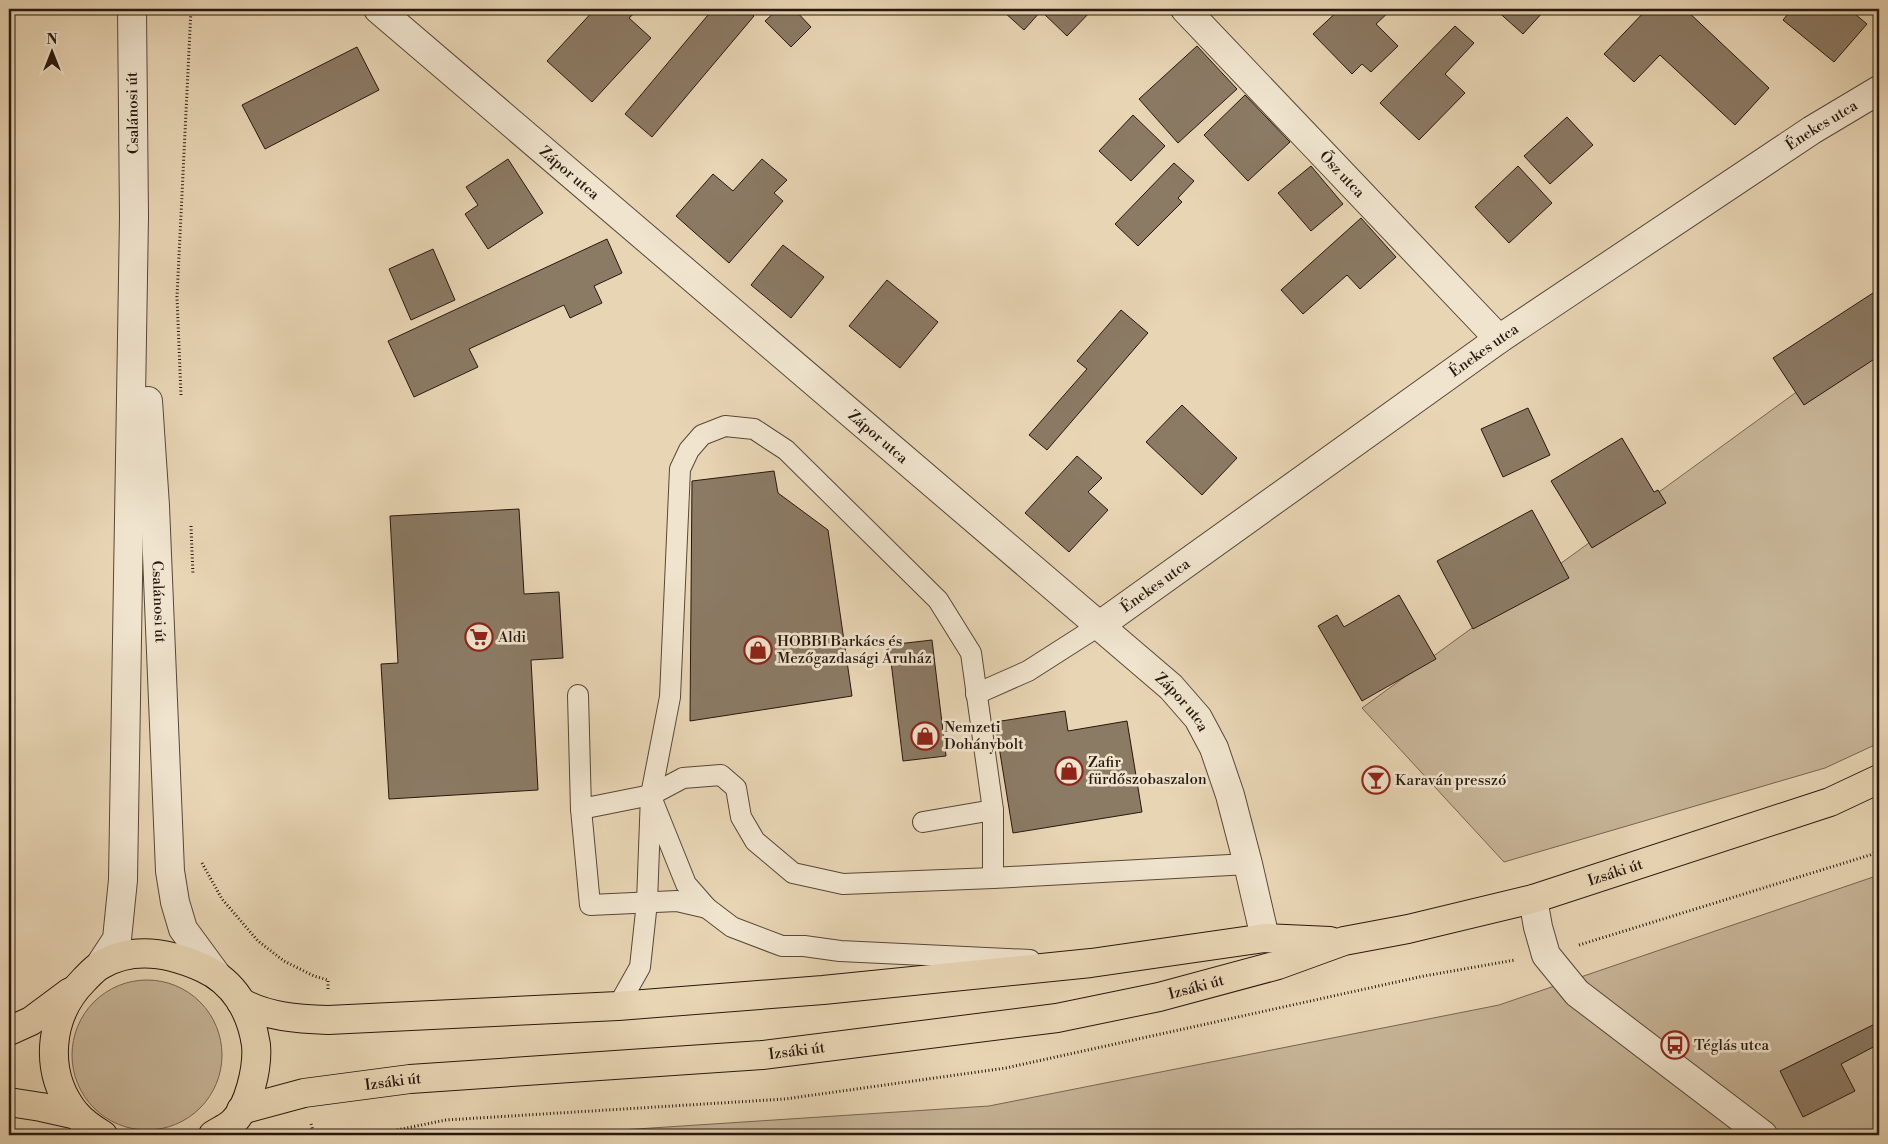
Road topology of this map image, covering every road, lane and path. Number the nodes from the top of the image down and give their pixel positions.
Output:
1 (132, 9) edge
2 (191, 9) edge
3 (378, 9) edge
4 (1185, 9) edge
5 (1879, 90) edge
6 (134, 217) junction
7 (1499, 339) junction
8 (182, 402) dead end
9 (190, 523) dead end
10 (193, 576) dead end
11 (1100, 625) junction
12 (976, 694) junction
13 (578, 695) dead end
14 (1879, 779) edge
15 (651, 795) junction
16 (581, 809) junction
17 (994, 810) junction
18 (923, 822) dead end
19 (1879, 850) edge
20 (200, 860) dead end
21 (1248, 864) junction
22 (993, 878) junction
23 (1533, 899) junction
24 (648, 902) junction
25 (707, 908) junction
26 (1265, 938) junction
27 (1344, 941) junction
28 (1546, 955) junction
29 (1091, 963) junction
30 (100, 965) junction
31 (216, 974) junction
32 (328, 980) dead end
33 (77, 987) junction
34 (241, 1002) junction
35 (618, 1006) junction
36 (9, 1031) edge
37 (9, 1102) edge
38 (77, 1115) junction
39 (227, 1126) edge
40 (101, 1134) edge
41 (1763, 1135) edge

1 - 6 street, Csalánosi út
2 - 8 path
3 - 11 street, Zápor utca
4 - 7 street, Ősz utca
5 - 7 street, Énekes utca
6 - 30 street, Csalánosi út
6 - 31 street, Csalánosi út
7 - 11 street, Énekes utca
9 - 10 path
11 - 12 lane
11 - 21 street, Zápor utca
12 - 15 lane
12 - 17 lane
13 - 16 lane
14 - 23 main road, Izsáki út
15 - 16 lane
15 - 22 lane
15 - 24 lane
15 - 25 lane
16 - 24 lane
17 - 18 lane
17 - 22 lane
19 - 28 path
20 - 32 path
21 - 22 lane
21 - 26 street, Zápor utca
23 - 27 main road, Izsáki út
23 - 28 street
24 - 25 lane
24 - 35 lane
25 - 29 lane
26 - 27 main road, Izsáki út
26 - 29 main road, Izsáki út
27 - 39 main road, Izsáki út
28 - 41 street
29 - 35 main road, Izsáki út
30 - 31 main road
30 - 33 main road
31 - 34 main road
33 - 36 main road
33 - 38 main road
34 - 35 main road, Izsáki út
34 - 39 main road
37 - 38 main road
38 - 40 main road

